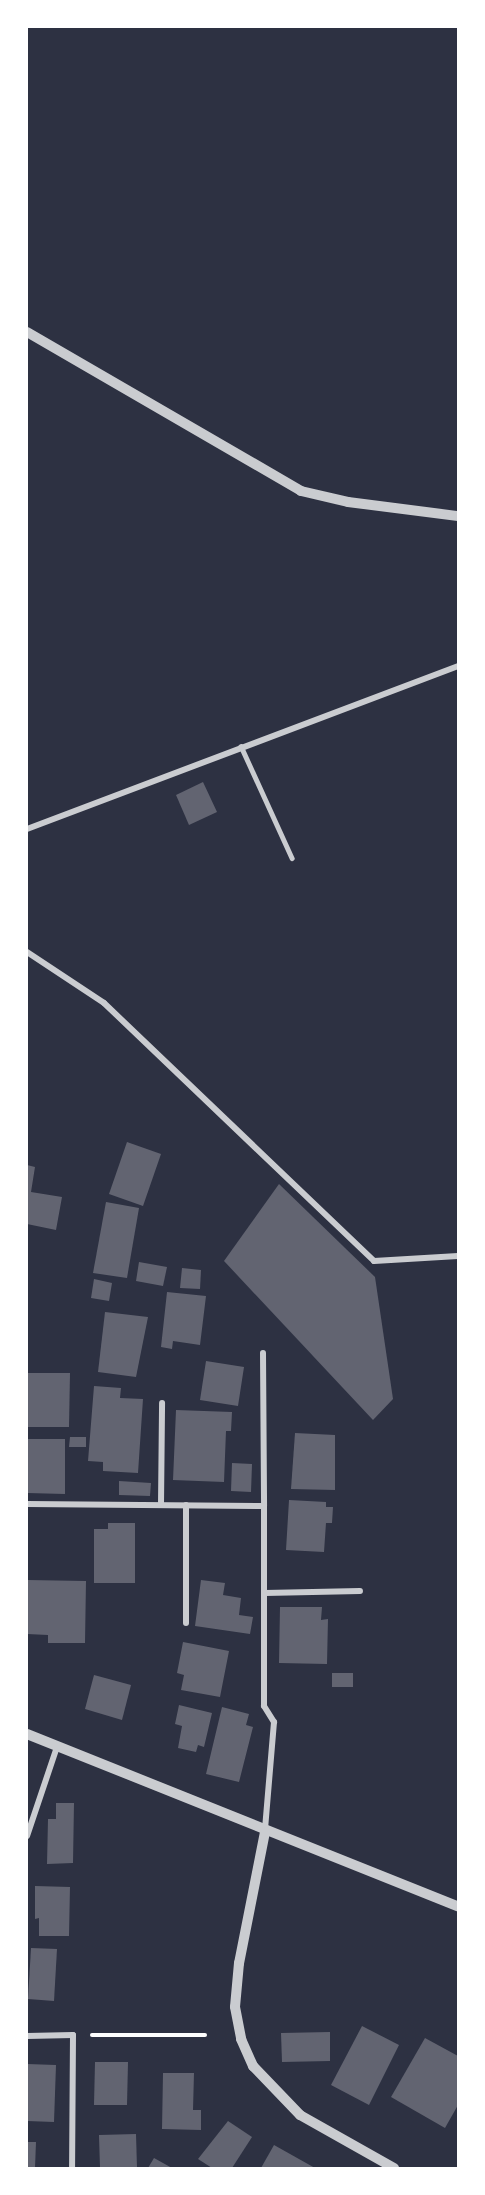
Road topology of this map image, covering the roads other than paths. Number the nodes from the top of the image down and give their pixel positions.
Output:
1 (27, 332) edge
2 (458, 516) edge
3 (458, 666) edge
4 (241, 746) junction
5 (27, 829) edge
6 (292, 858) dead end
7 (27, 952) edge
8 (458, 1256) edge
9 (263, 1353) dead end
10 (162, 1403) dead end
11 (27, 1504) edge
12 (161, 1505) junction
13 (186, 1505) junction
14 (264, 1506) junction
15 (360, 1591) dead end
16 (265, 1593) junction
17 (186, 1623) dead end
18 (27, 1734) edge
19 (57, 1747) junction
20 (265, 1832) junction
21 (27, 1836) edge
22 (458, 1906) edge
23 (27, 2036) edge
24 (72, 2168) edge
25 (394, 2168) edge

1 - 2 street
3 - 4 street
4 - 5 street
4 - 6 lane
7 - 8 street
9 - 14 street
10 - 12 street
11 - 12 street
12 - 13 street
13 - 14 street
13 - 17 street
14 - 16 street
15 - 16 street
16 - 20 street
18 - 19 street
19 - 20 street
19 - 21 street
20 - 22 street
20 - 25 street
23 - 24 street

